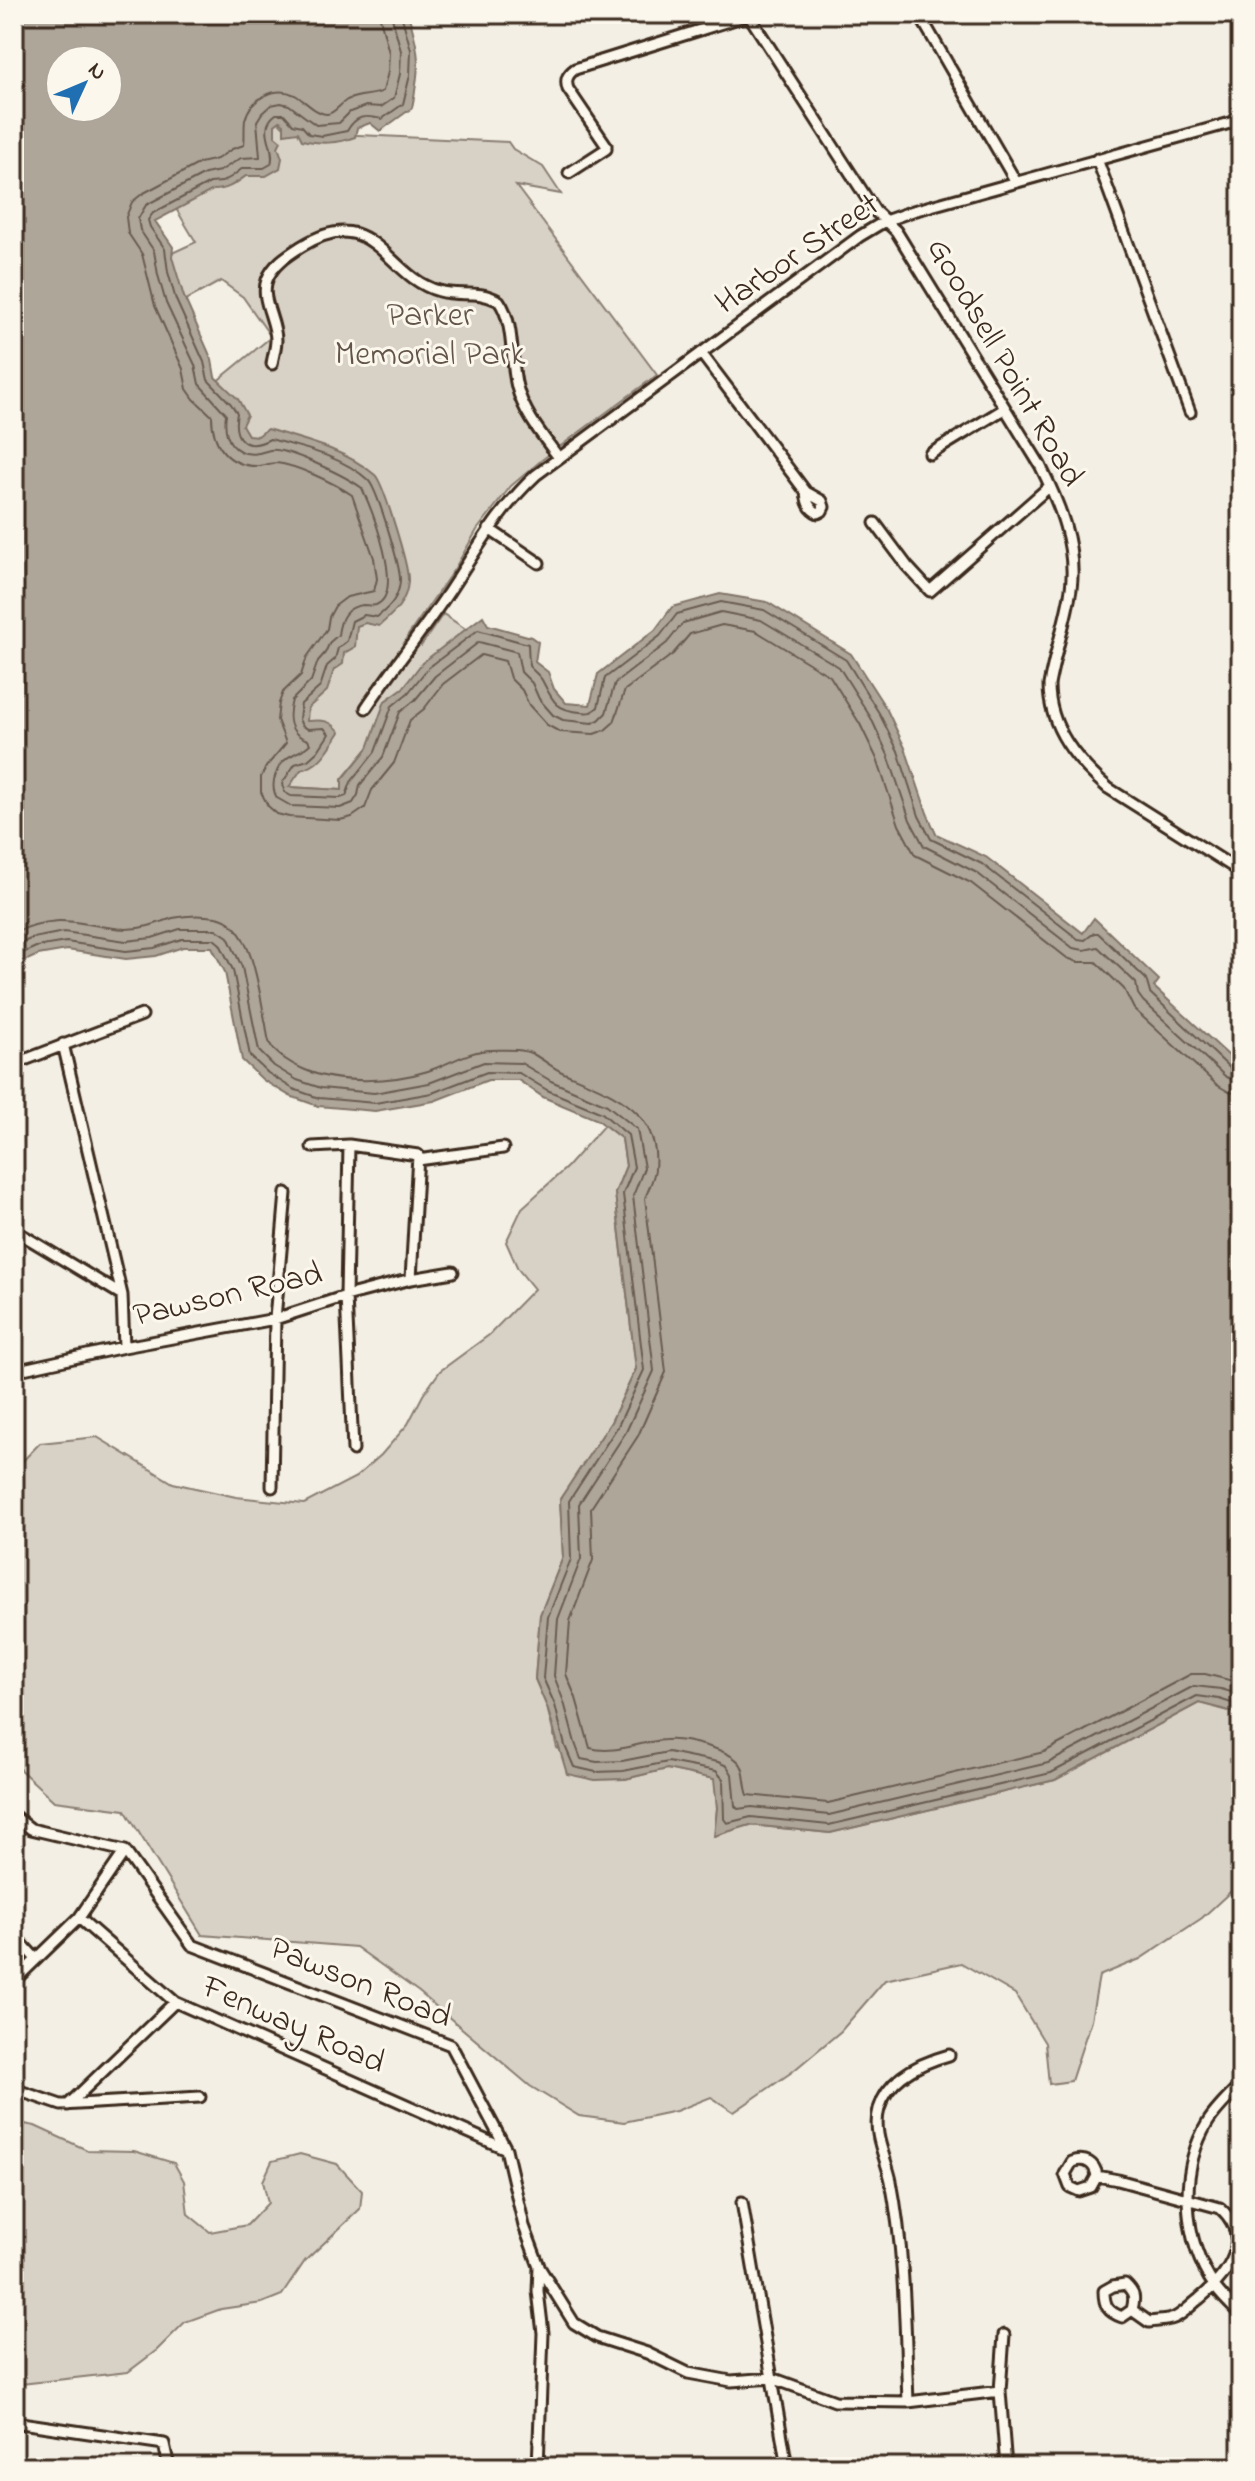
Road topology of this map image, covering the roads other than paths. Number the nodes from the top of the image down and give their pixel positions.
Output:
1 (748, 14) edge
2 (919, 14) edge
3 (1241, 120) edge
4 (1097, 159) junction
5 (569, 173) dead end
6 (1016, 182) junction
7 (885, 221) junction
8 (701, 353) junction
9 (272, 364) dead end
10 (1004, 409) junction
11 (1190, 412) dead end
12 (930, 454) dead end
13 (559, 458) junction
14 (1050, 486) junction
15 (806, 492) dead end
16 (875, 523) dead end
17 (489, 529) junction
18 (539, 563) dead end
19 (366, 708) dead end
20 (1241, 872) edge
21 (142, 1015) dead end
22 (63, 1044) junction
23 (14, 1064) edge
24 (349, 1145) junction
25 (312, 1147) dead end
26 (503, 1148) dead end
27 (418, 1160) junction
28 (286, 1193) dead end
29 (14, 1230) edge
30 (453, 1272) dead end
31 (411, 1279) junction
32 (122, 1295) junction
33 (346, 1296) junction
34 (275, 1319) junction
35 (124, 1347) junction
36 (14, 1371) edge
37 (353, 1450) dead end
38 (272, 1487) dead end
39 (14, 1816) edge
40 (125, 1851) junction
41 (79, 1918) junction
42 (14, 1935) edge
43 (36, 1959) junction
44 (14, 1981) edge
45 (175, 2002) junction
46 (949, 2055) dead end
47 (1241, 2085) edge
48 (14, 2089) edge
49 (200, 2097) dead end
50 (68, 2105) junction
51 (506, 2149) junction
52 (1097, 2176) dead end
53 (1188, 2200) junction
54 (742, 2202) dead end
55 (539, 2266) junction
56 (1214, 2286) junction
57 (1132, 2310) dead end
58 (1241, 2315) edge
59 (1004, 2335) dead end
60 (772, 2378) junction
61 (1000, 2391) junction
62 (908, 2402) junction
63 (14, 2422) edge
64 (169, 2467) edge
65 (538, 2467) edge
66 (787, 2467) edge
67 (1006, 2467) edge

1 - 5 street
1 - 7 street, Goodsell Point Road
2 - 6 street
3 - 4 street, Harbor Street
4 - 6 street, Harbor Street
4 - 11 street
6 - 7 street, Harbor Street
7 - 8 street, Harbor Street
7 - 10 street, Goodsell Point Road
8 - 13 street, Harbor Street
8 - 15 street
9 - 13 street
10 - 12 street
10 - 14 street, Goodsell Point Road
13 - 17 street, Harbor Street
14 - 16 street
14 - 20 street, Goodsell Point Road
17 - 18 street
17 - 19 street, Harbor Street
21 - 22 street
22 - 23 street
22 - 32 street
24 - 25 street
24 - 27 street
24 - 33 street
26 - 27 street
27 - 31 street
28 - 34 street
29 - 32 street
30 - 31 street, Pawson Road
31 - 33 street, Pawson Road
32 - 35 street
33 - 34 street, Pawson Road
33 - 37 street
34 - 35 street, Pawson Road
34 - 38 street
35 - 36 street, Pawson Road
39 - 40 street
40 - 41 street
40 - 51 street, Pawson Road
41 - 43 street
41 - 45 street, Fenway Road
42 - 43 street
43 - 44 street
45 - 50 street
45 - 51 street, Fenway Road
46 - 62 street
47 - 53 street
48 - 50 street
49 - 50 street
51 - 55 street, Pawson Road
52 - 53 street
53 - 56 street
53 - 56 street
54 - 60 street
55 - 60 street
55 - 65 street, Pawson Road
56 - 57 street
56 - 58 street
59 - 61 street
60 - 62 street
60 - 66 street
61 - 62 street
61 - 67 street
63 - 64 street

